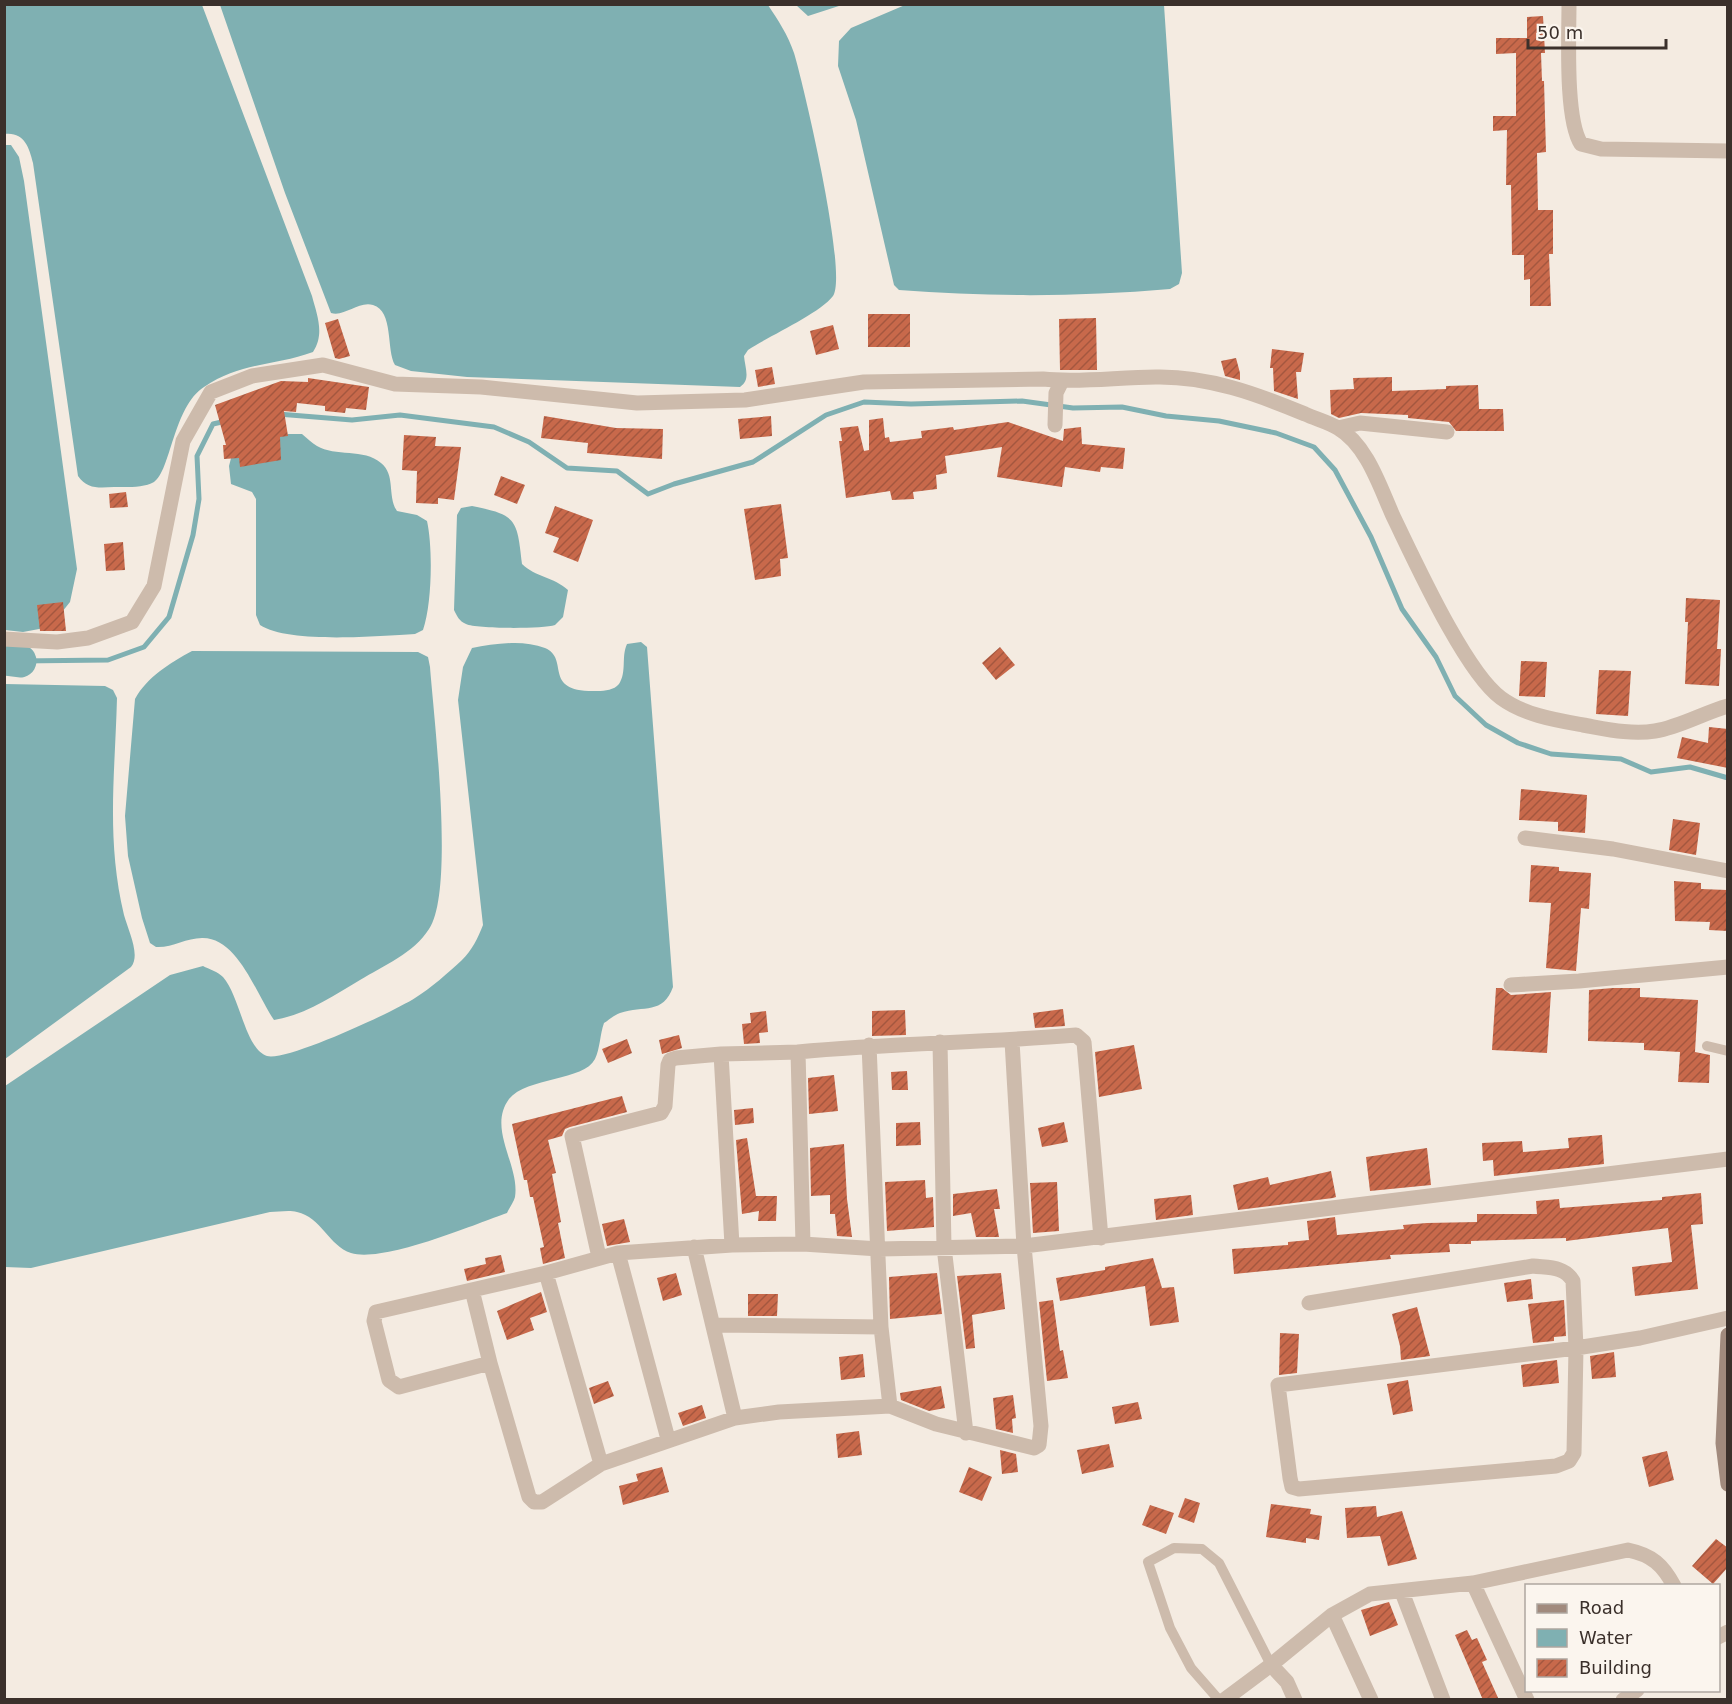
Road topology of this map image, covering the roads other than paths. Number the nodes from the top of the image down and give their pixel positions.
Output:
1 (1569, 4) edge
2 (1728, 151) edge
3 (1059, 387) junction
4 (1055, 420) dead end
5 (1338, 428) junction
6 (1447, 432) dead end
7 (4, 639) edge
8 (1728, 706) edge
9 (1525, 838) dead end
10 (1728, 871) edge
11 (1728, 967) edge
12 (1511, 985) dead end
13 (1011, 1041) junction
14 (940, 1042) junction
15 (869, 1045) junction
16 (1707, 1046) dead end
17 (1728, 1051) edge
18 (798, 1052) junction
19 (721, 1054) junction
20 (1728, 1160) edge
21 (1101, 1238) junction
22 (803, 1244) junction
23 (732, 1245) junction
24 (1024, 1246) junction
25 (694, 1247) junction
26 (944, 1247) junction
27 (879, 1249) junction
28 (618, 1253) junction
29 (599, 1257) junction
30 (546, 1273) junction
31 (472, 1290) junction
32 (1309, 1303) dead end
33 (1728, 1318) edge
34 (713, 1325) junction
35 (882, 1327) junction
36 (1728, 1335) edge
37 (1576, 1348) junction
38 (490, 1363) junction
39 (1726, 1401) edge
40 (890, 1406) junction
41 (735, 1418) junction
42 (966, 1433) junction
43 (668, 1439) junction
44 (601, 1464) junction
45 (1728, 1484) edge
46 (1473, 1583) junction
47 (1673, 1584) edge
48 (1402, 1592) junction
49 (1332, 1615) junction
50 (1271, 1665) junction
51 (1219, 1700) edge
52 (1224, 1700) edge
53 (1295, 1700) edge
54 (1371, 1700) edge
55 (1443, 1700) edge
56 (1527, 1700) edge

1 - 2 street
3 - 4 street
3 - 5 street
3 - 7 street
5 - 6 street
5 - 8 street
9 - 10 street
11 - 12 street
13 - 14 street
13 - 21 street
13 - 24 street
14 - 15 street
14 - 26 street
15 - 18 street
15 - 27 street
16 - 17 lane
18 - 19 street
18 - 22 street
19 - 23 street
19 - 29 street
20 - 21 street
21 - 24 street
22 - 23 street
22 - 27 street
23 - 25 street
24 - 26 street
24 - 42 street
25 - 28 street
25 - 34 street
26 - 27 street
26 - 42 street
27 - 35 street
28 - 29 street
28 - 43 street
29 - 30 street
30 - 31 street
30 - 44 street
31 - 38 street
31 - 38 street
32 - 37 street
33 - 37 street
34 - 35 street
34 - 41 street
35 - 40 street
36 - 39 main road
37 - 37 street
38 - 44 street
39 - 45 main road
40 - 41 street
40 - 42 street
41 - 43 street
43 - 44 street
46 - 47 street
46 - 48 street
46 - 56 street
48 - 49 street
48 - 55 street
49 - 50 street
49 - 54 street
50 - 51 lane
50 - 52 street
50 - 53 street

